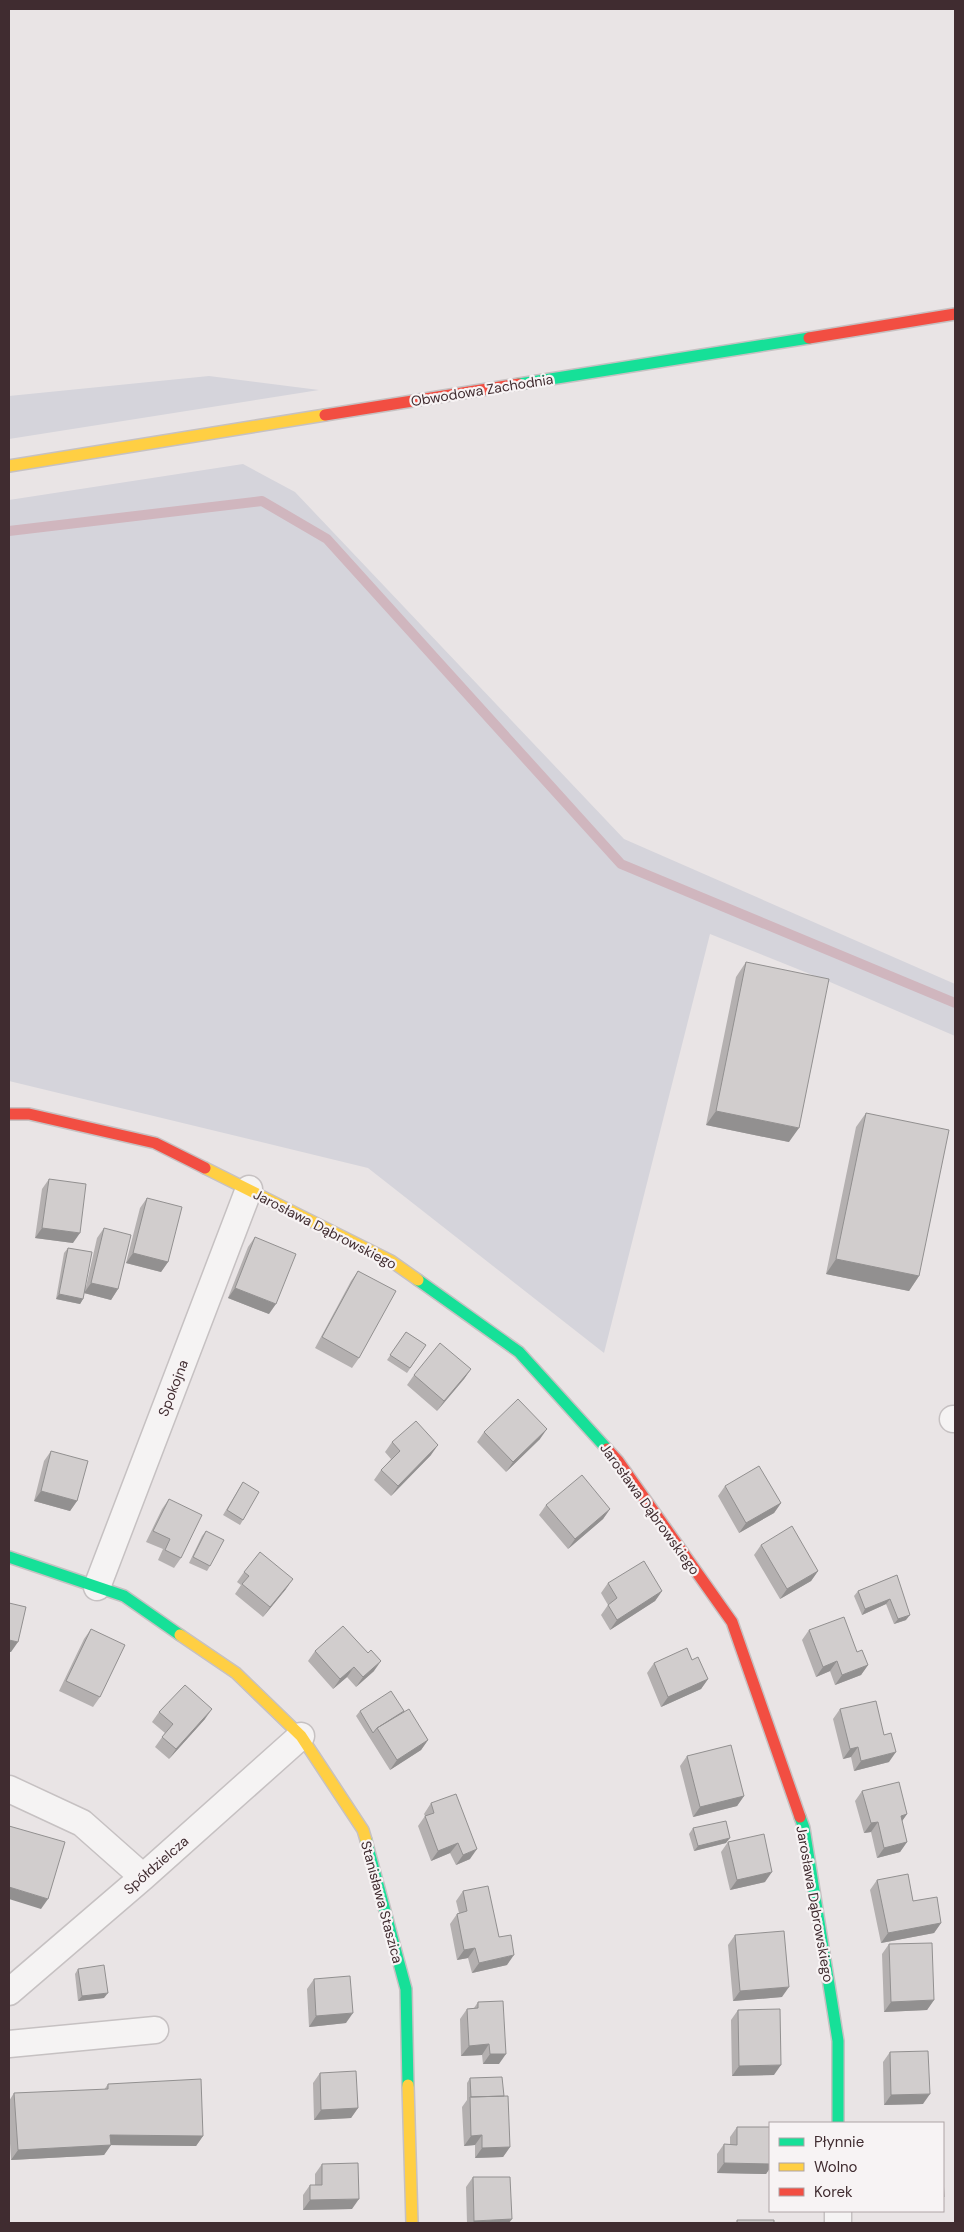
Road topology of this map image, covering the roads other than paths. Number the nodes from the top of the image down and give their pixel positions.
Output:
1 (955, 314) edge
2 (9, 466) edge
3 (9, 1114) edge
4 (249, 1190) junction
5 (9, 1557) edge
6 (97, 1587) junction
7 (301, 1736) junction
8 (9, 1790) edge
9 (143, 1877) junction
10 (9, 1992) edge
11 (156, 2030) dead end
12 (9, 2044) edge
13 (838, 2122) edge
14 (412, 2223) edge

1 - 2 street, Obwodowa Zachodnia
3 - 4 street, Jarosława Dąbrowskiego
4 - 6 street, Spokojna
4 - 13 street, Jarosława Dąbrowskiego
5 - 6 street, Stanisława Staszica
6 - 7 street, Stanisława Staszica
7 - 9 street, Spółdzielcza
7 - 14 street, Stanisława Staszica
8 - 9 street
9 - 10 street, Spółdzielcza
11 - 12 street

